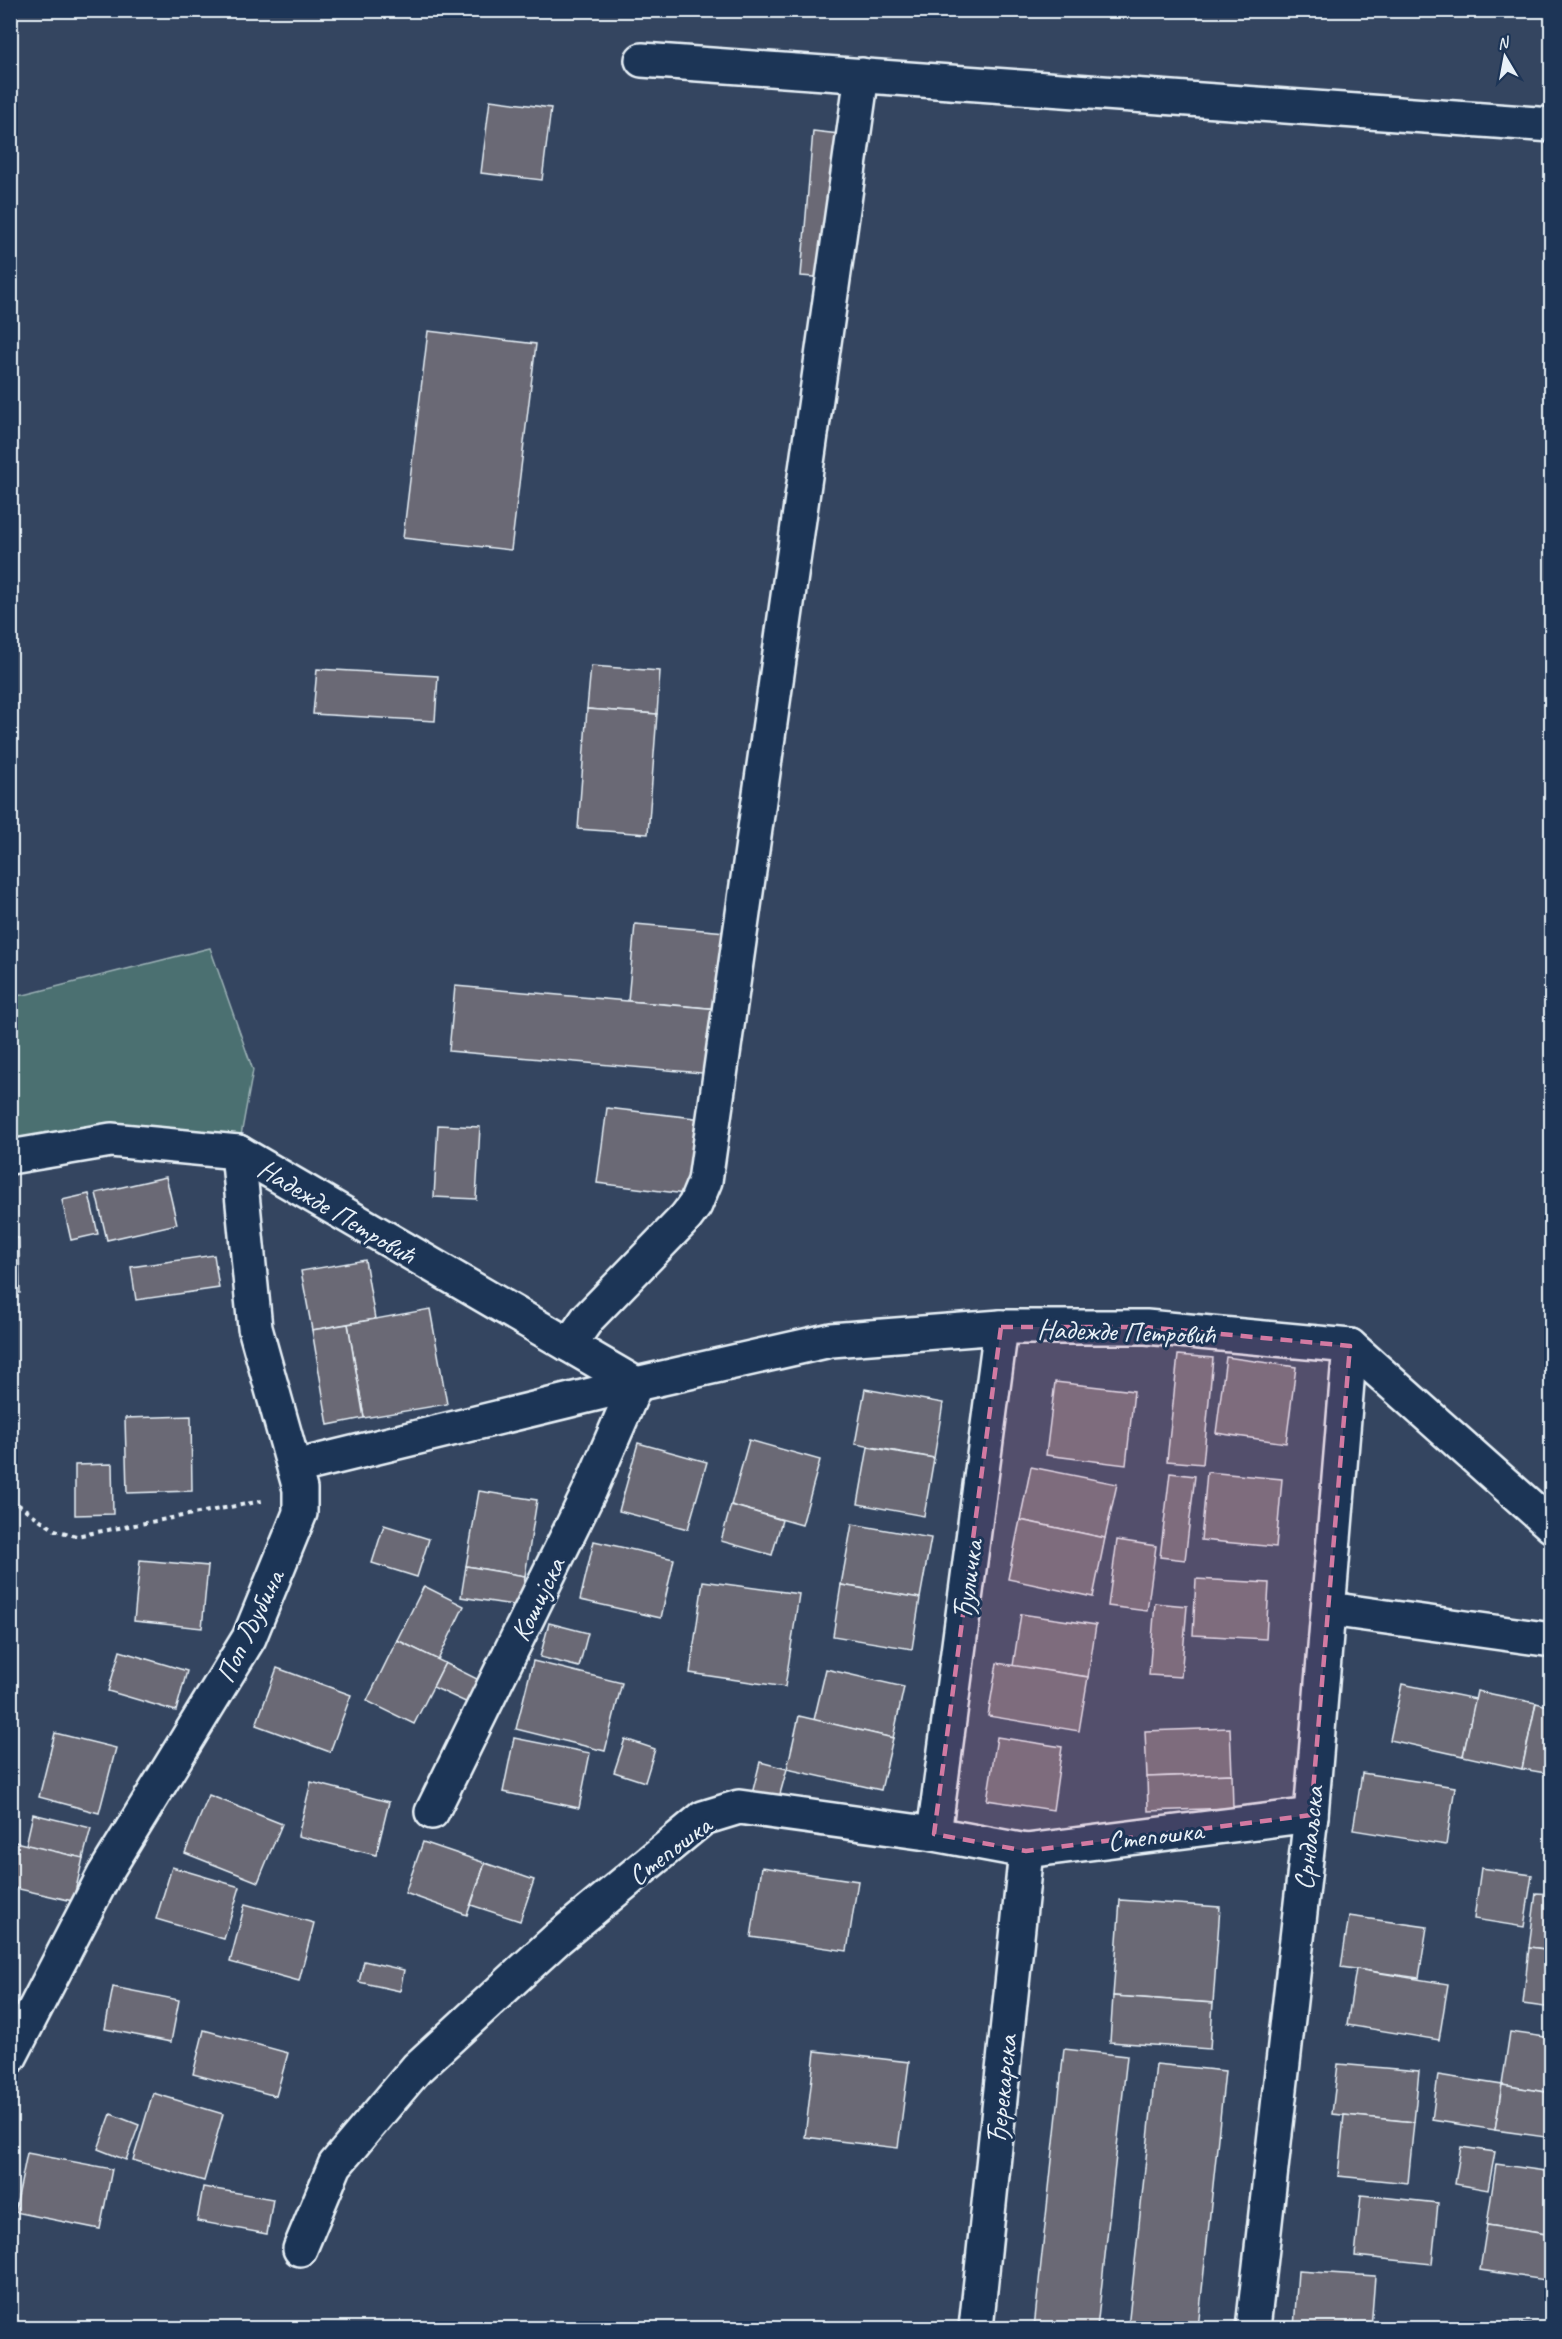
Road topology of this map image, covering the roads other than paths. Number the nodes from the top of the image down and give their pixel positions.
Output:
1 (642, 60) dead end
2 (862, 75) junction
3 (1551, 124) edge
4 (238, 1152) junction
5 (10, 1157) edge
6 (1001, 1327) junction
7 (569, 1345) junction
8 (1350, 1346) junction
9 (636, 1384) junction
10 (298, 1478) junction
11 (1551, 1526) edge
12 (1329, 1609) junction
13 (1551, 1640) edge
14 (432, 1812) dead end
15 (1311, 1815) junction
16 (934, 1834) junction
17 (1026, 1851) junction
18 (10, 2057) edge
19 (300, 2249) dead end
20 (976, 2328) edge
21 (1253, 2328) edge

1 - 2 street
2 - 3 street
2 - 7 street
4 - 5 street, Надежде Петровић
4 - 7 street, Надежде Петровић
4 - 10 street, Поп Љубина
6 - 8 street, Надежде Петровић
6 - 9 street, Надежде Петровић
6 - 16 street, Ђуличка
7 - 9 street, Надежде Петровић
8 - 11 street
8 - 12 street, Срндаљска
9 - 10 street, Надежде Петровић
9 - 14 street, Кошијска
10 - 18 street, Поп Љубина
12 - 13 street
12 - 15 street, Срндаљска
15 - 17 street, Степошка
15 - 21 street, Срндаљска
16 - 17 street, Степошка
16 - 19 street, Степошка
17 - 20 street, Ђерекарска

